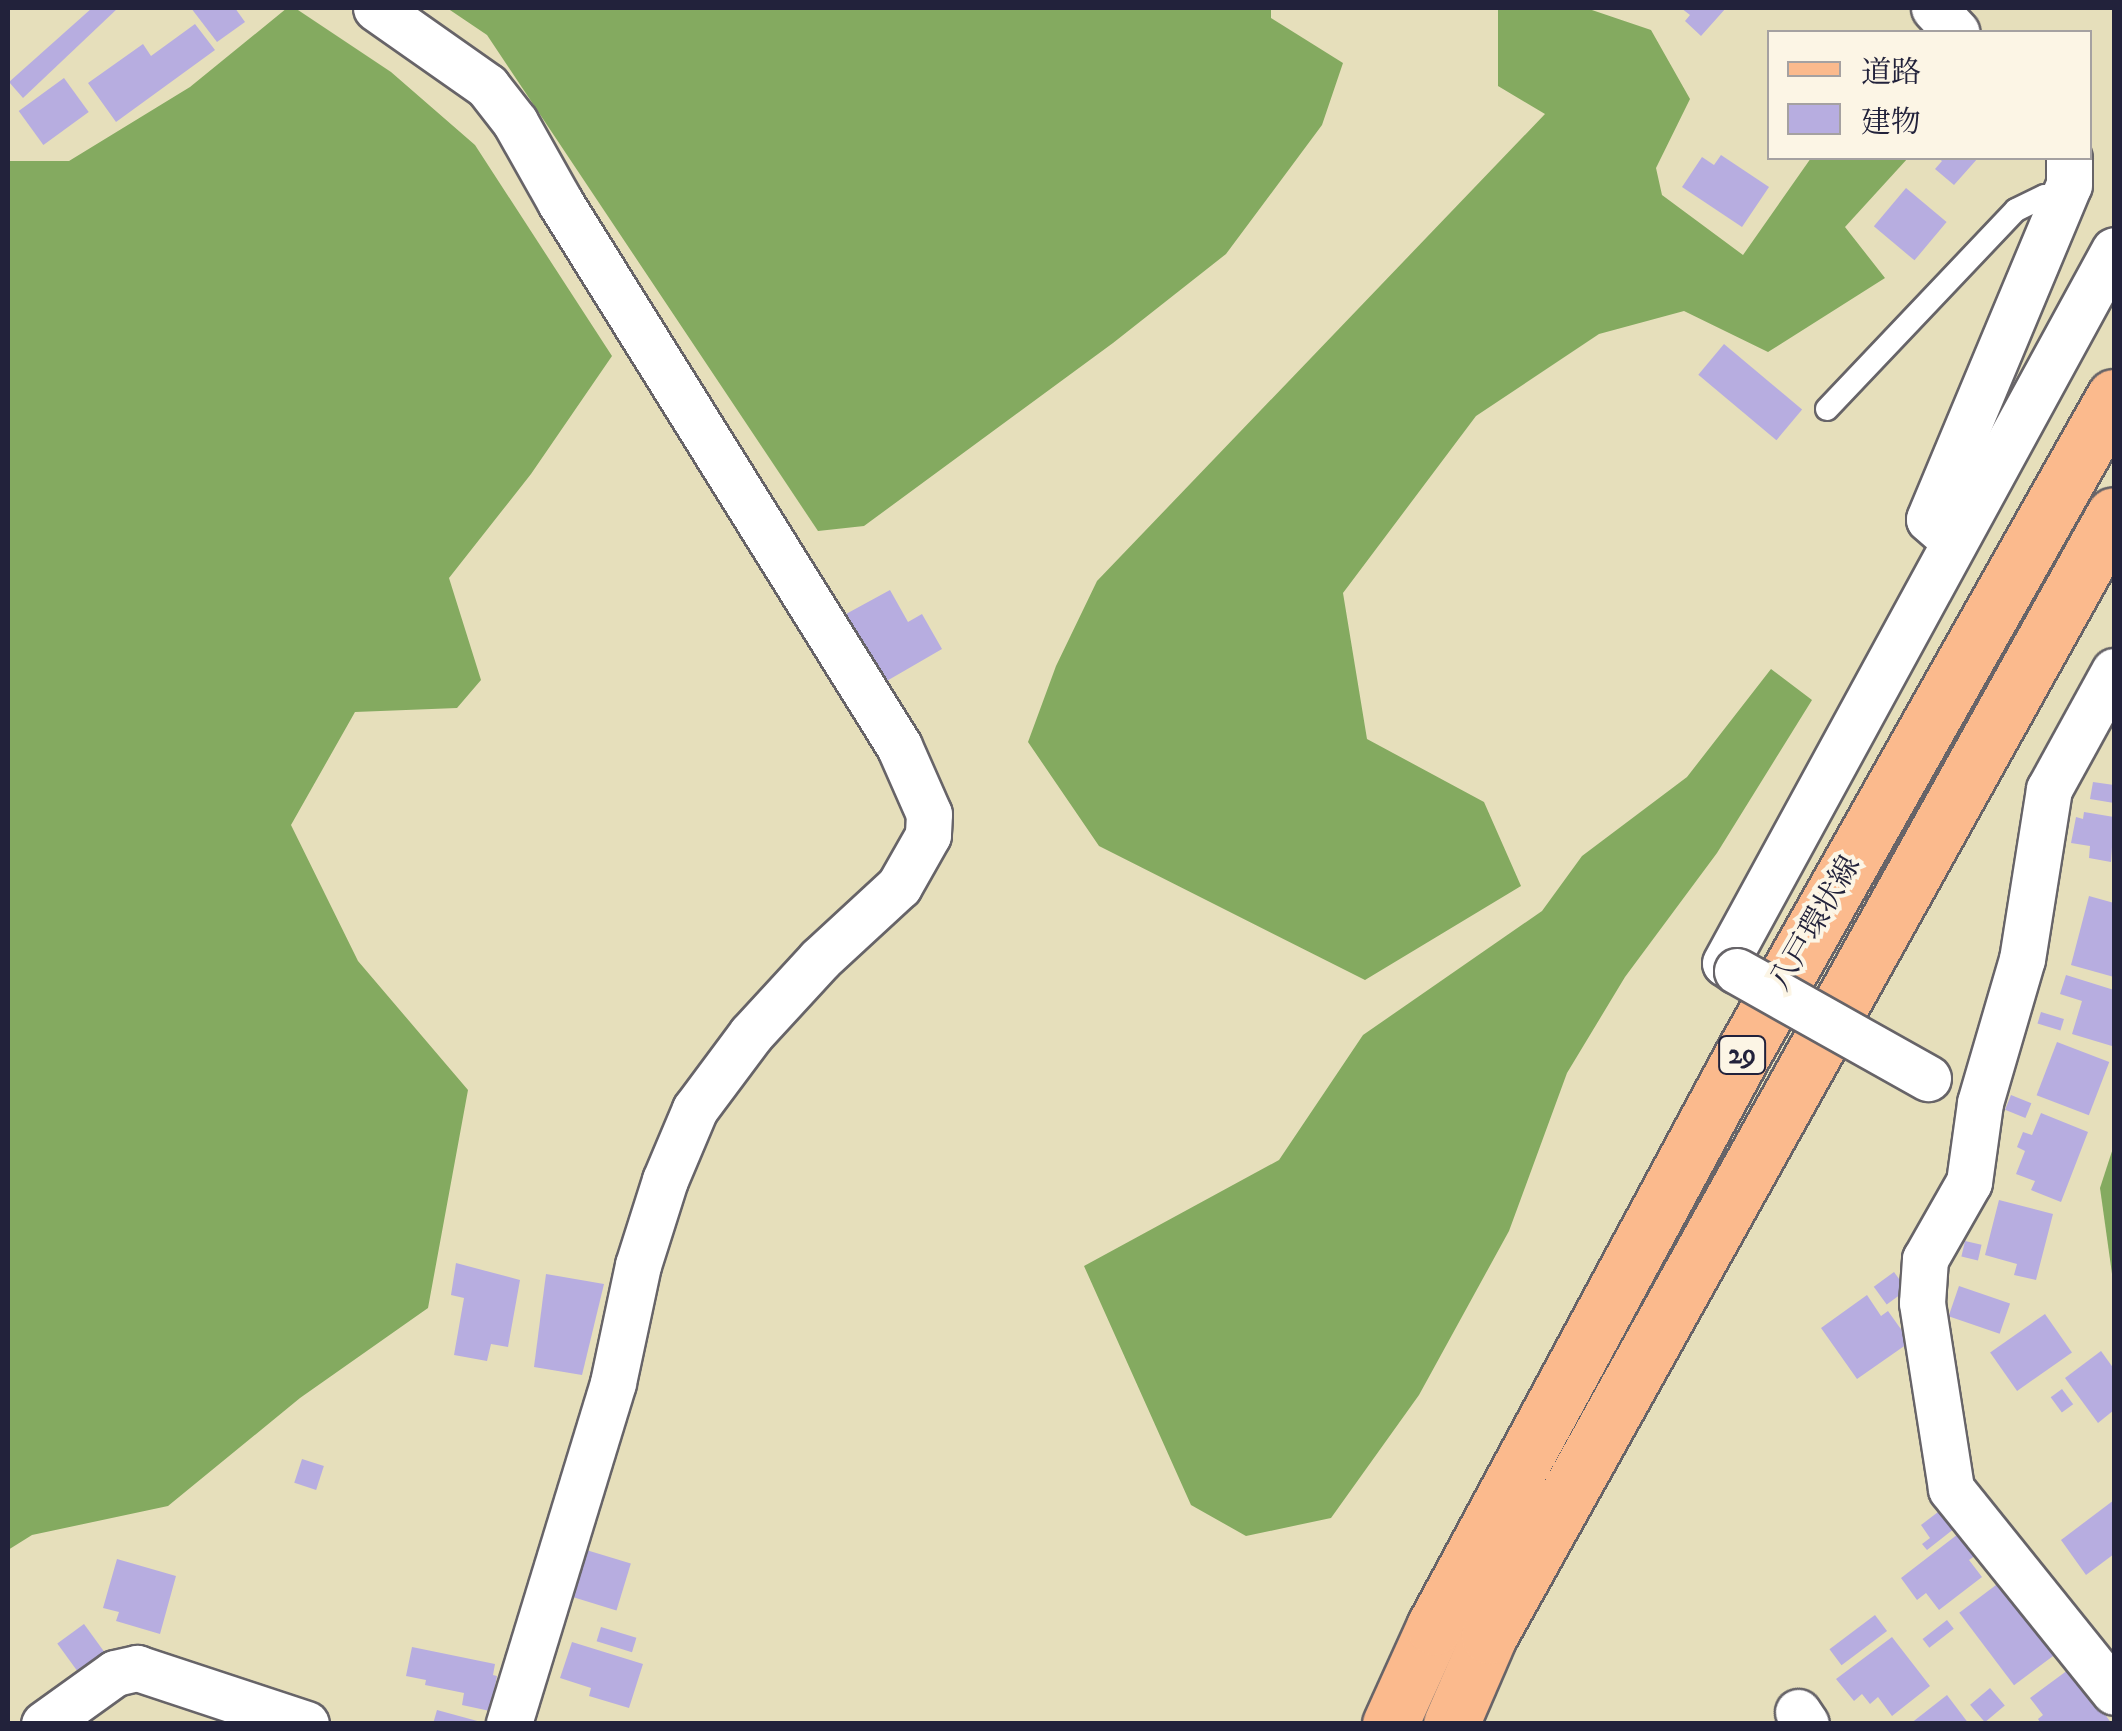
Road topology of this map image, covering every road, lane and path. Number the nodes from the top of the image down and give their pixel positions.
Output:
1 (376, 8) edge
2 (1934, 8) edge
3 (1954, 30) edge
4 (2067, 177) edge
5 (2114, 250) edge
6 (2114, 397) edge
7 (1828, 409) dead end
8 (2114, 515) edge
9 (1954, 541) junction
10 (2114, 670) edge
11 (1980, 1103) junction
12 (2114, 1692) edge
13 (44, 1724) edge
14 (306, 1724) edge
15 (508, 1724) edge
16 (1390, 1724) edge
17 (1451, 1724) edge

1 - 15 street
2 - 3 street
4 - 7 lane
4 - 9 street
5 - 9 street
6 - 16 main road, 八戸環状線 / 29
8 - 17 main road, 八戸環状線 / 29
9 - 11 street, bridge
10 - 11 street
11 - 12 street
13 - 14 street

